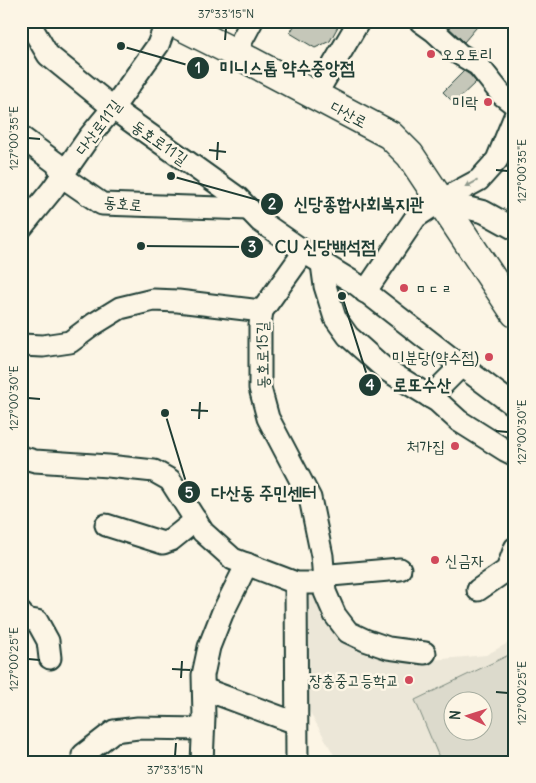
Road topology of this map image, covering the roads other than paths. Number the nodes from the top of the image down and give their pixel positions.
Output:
1 (28, 21) edge
2 (167, 21) edge
3 (171, 21) edge
4 (252, 21) edge
5 (360, 21) edge
6 (420, 21) edge
7 (235, 53) junction
8 (315, 96) junction
9 (515, 105) edge
10 (113, 108) junction
11 (515, 116) edge
12 (21, 137) edge
13 (63, 174) junction
14 (440, 201) junction
15 (249, 210) junction
16 (24, 220) edge
17 (515, 229) edge
18 (304, 252) junction
19 (322, 264) junction
20 (365, 292) junction
21 (262, 311) junction
22 (515, 313) edge
23 (21, 345) edge
24 (461, 366) junction
25 (430, 396) junction
26 (515, 406) edge
27 (515, 455) edge
28 (21, 457) edge
29 (196, 520) junction
30 (106, 525) dead end
31 (515, 548) edge
32 (247, 564) junction
33 (400, 569) dead end
34 (324, 580) junction
35 (296, 583) junction
36 (478, 590) dead end
37 (21, 613) edge
38 (426, 654) dead end
39 (50, 658) dead end
40 (204, 689) junction
41 (296, 723) junction
42 (203, 729) junction
43 (87, 762) edge
44 (202, 762) edge
45 (296, 762) edge

1 - 10 street, 동호로11길
2 - 10 street, 다산로11길
3 - 7 main road, 다산로
4 - 7 street
5 - 8 street
6 - 9 street
7 - 8 main road, 다산로
8 - 14 main road, 다산로
10 - 13 street, 다산로11길
10 - 15 street, 동호로11길
11 -> 14 street
12 - 13 street, 동호로
13 - 15 street, 동호로
13 - 16 street, 다산로11길
14 - 17 street
14 - 20 street
14 - 22 main road, 다산로
15 - 18 street, 동호로11길
18 - 19 street, 동호로11길
18 - 21 street
19 - 20 street, 동호로11길
19 - 25 street
20 - 24 street, 동호로11길
21 - 23 street, 동호로15길
21 - 34 street, 동호로15길
24 - 25 street
24 - 26 street, 동호로11길
25 - 27 street
28 - 29 street
29 - 30 street
29 - 32 street
31 - 36 street
32 - 35 street
32 - 40 street
33 - 34 street
34 - 35 street
34 - 38 street, 동호로15길
35 - 41 street
37 - 39 street
40 - 41 street
40 - 42 street
41 - 45 street
42 - 43 street
42 - 44 street

